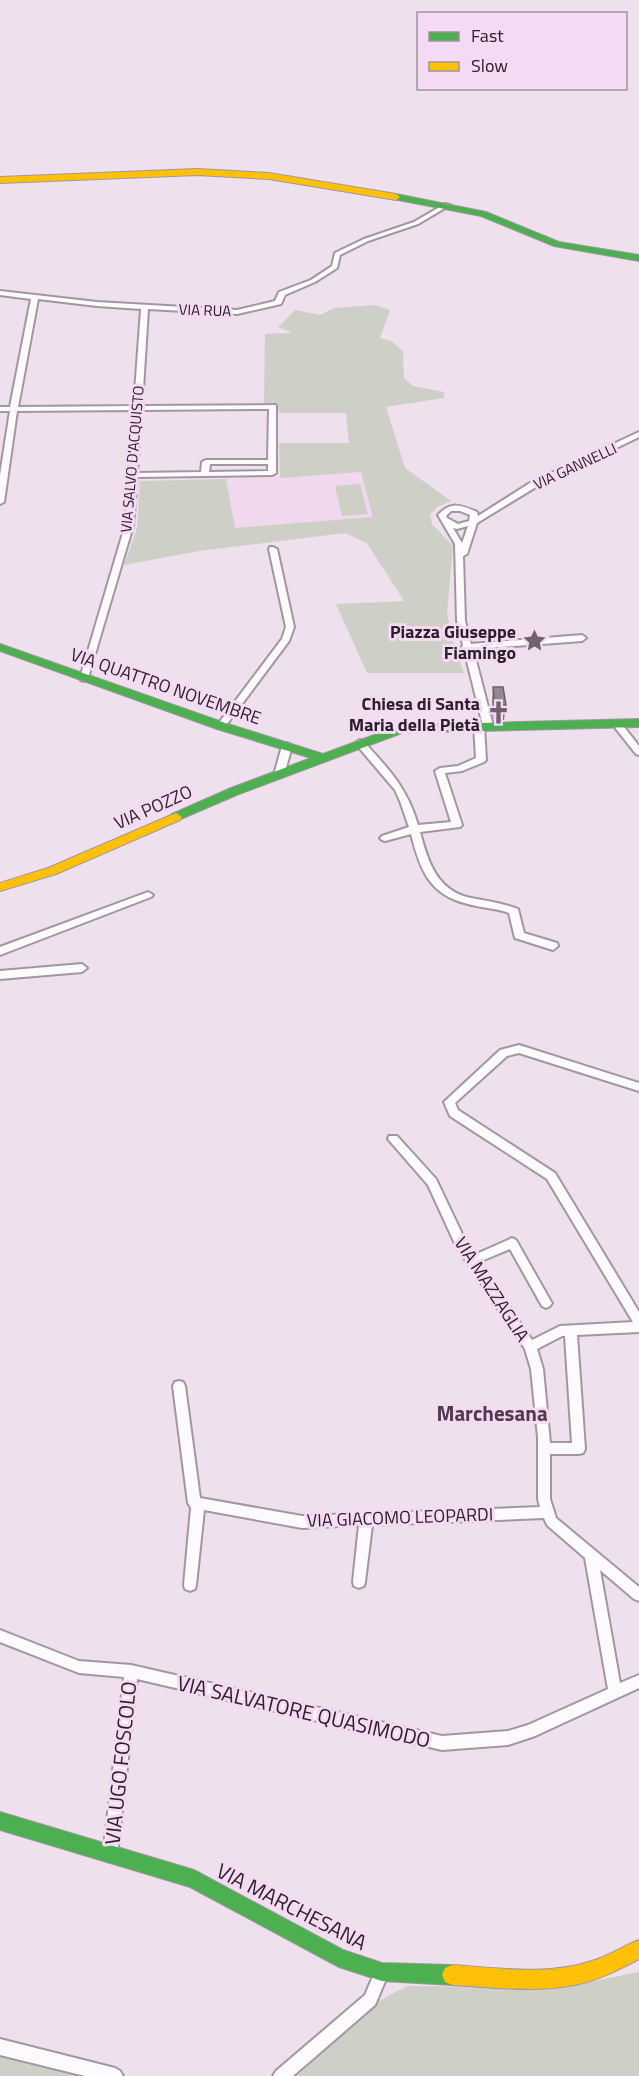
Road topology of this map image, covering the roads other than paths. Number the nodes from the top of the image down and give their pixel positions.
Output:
1 (4, 179) edge
2 (447, 205) junction
3 (639, 258) edge
4 (0, 293) edge
5 (35, 297) junction
6 (145, 307) junction
7 (137, 408) junction
8 (0, 409) edge
9 (13, 409) junction
10 (639, 434) edge
11 (273, 462) junction
12 (205, 474) junction
13 (131, 476) junction
14 (510, 498) junction
15 (0, 502) edge
16 (461, 508) junction
17 (443, 519) junction
18 (474, 521) junction
19 (273, 549) dead end
20 (461, 563) junction
21 (582, 638) dead end
22 (0, 647) edge
23 (466, 647) junction
24 (84, 678) junction
25 (639, 723) edge
26 (618, 725) junction
27 (221, 726) junction
28 (483, 726) junction
29 (360, 743) junction
30 (287, 746) junction
31 (639, 752) edge
32 (320, 757) junction
33 (279, 774) junction
34 (415, 829) junction
35 (385, 838) dead end
36 (0, 887) edge
37 (147, 895) dead end
38 (553, 946) dead end
39 (0, 951) edge
40 (82, 968) dead end
41 (0, 975) edge
42 (639, 1087) edge
43 (393, 1139) dead end
44 (471, 1261) junction
45 (546, 1303) dead end
46 (639, 1322) edge
47 (639, 1327) edge
48 (571, 1330) junction
49 (530, 1347) junction
50 (179, 1386) dead end
51 (543, 1448) junction
52 (198, 1504) junction
53 (547, 1512) junction
54 (366, 1519) junction
55 (591, 1554) junction
56 (359, 1582) dead end
57 (190, 1586) dead end
58 (639, 1595) edge
59 (0, 1635) edge
60 (130, 1671) junction
61 (639, 1682) edge
62 (615, 1693) junction
63 (0, 1821) edge
64 (110, 1855) junction
65 (639, 1949) edge
66 (382, 1972) junction
67 (0, 2048) edge
68 (115, 2076) edge
69 (281, 2076) edge

1 - 2 street
2 - 3 street
2 - 6 street, VIA RUA
4 - 5 street, VIA RUA
5 - 6 street, VIA RUA
5 - 9 street
6 - 7 street, VIA SALVO D'ACQUISTO
7 - 9 street
7 - 11 street
7 - 13 street, VIA SALVO D'ACQUISTO
8 - 9 street
9 - 15 street
10 - 14 street, VIA GANNELLI
11 - 12 street
11 - 12 street
12 - 13 street
13 - 24 street, VIA SALVO D'ACQUISTO
14 - 16 street, VIA GANNELLI
14 - 18 street, VIA GANNELLI
16 - 17 street
16 - 18 street
17 - 18 street
17 - 20 street
18 - 20 street
19 - 27 street
20 - 23 street
21 - 23 street
22 - 24 street, VIA QUATTRO NOVEMBRE
23 - 28 street
24 - 27 street, VIA QUATTRO NOVEMBRE
25 - 26 street, VIA POZZO
26 - 28 street, VIA POZZO
26 - 31 street
27 - 30 street, VIA QUATTRO NOVEMBRE
28 - 29 street, VIA POZZO
28 - 34 street
29 - 32 street, VIA POZZO
29 - 34 street
30 - 32 street, VIA QUATTRO NOVEMBRE
30 - 33 street
32 - 33 street, VIA POZZO
33 - 36 street, VIA POZZO
34 - 35 street
34 - 38 street
37 - 39 street
40 - 41 street
42 - 46 street
43 - 44 street, VIA MAZZAGLIA
44 - 45 street
44 - 49 street, VIA MAZZAGLIA
47 - 48 street
48 - 49 street
48 - 51 street
49 - 51 street, VIA MAZZAGLIA
50 - 52 street
51 - 53 street, VIA MAZZAGLIA
52 - 54 street, VIA GIACOMO LEOPARDI
52 - 57 street
53 - 54 street, VIA GIACOMO LEOPARDI
53 - 55 street
54 - 56 street
55 - 58 street
55 - 62 street
59 - 60 street, VIA SALVATORE QUASIMODO
60 - 62 street, VIA SALVATORE QUASIMODO
60 - 64 street, VIA UGO FOSCOLO
61 - 62 street, VIA SALVATORE QUASIMODO
63 - 64 street, VIA MARCHESANA
64 - 66 street, VIA MARCHESANA
65 - 66 street, VIA MARCHESANA
66 - 69 street
67 - 68 street

